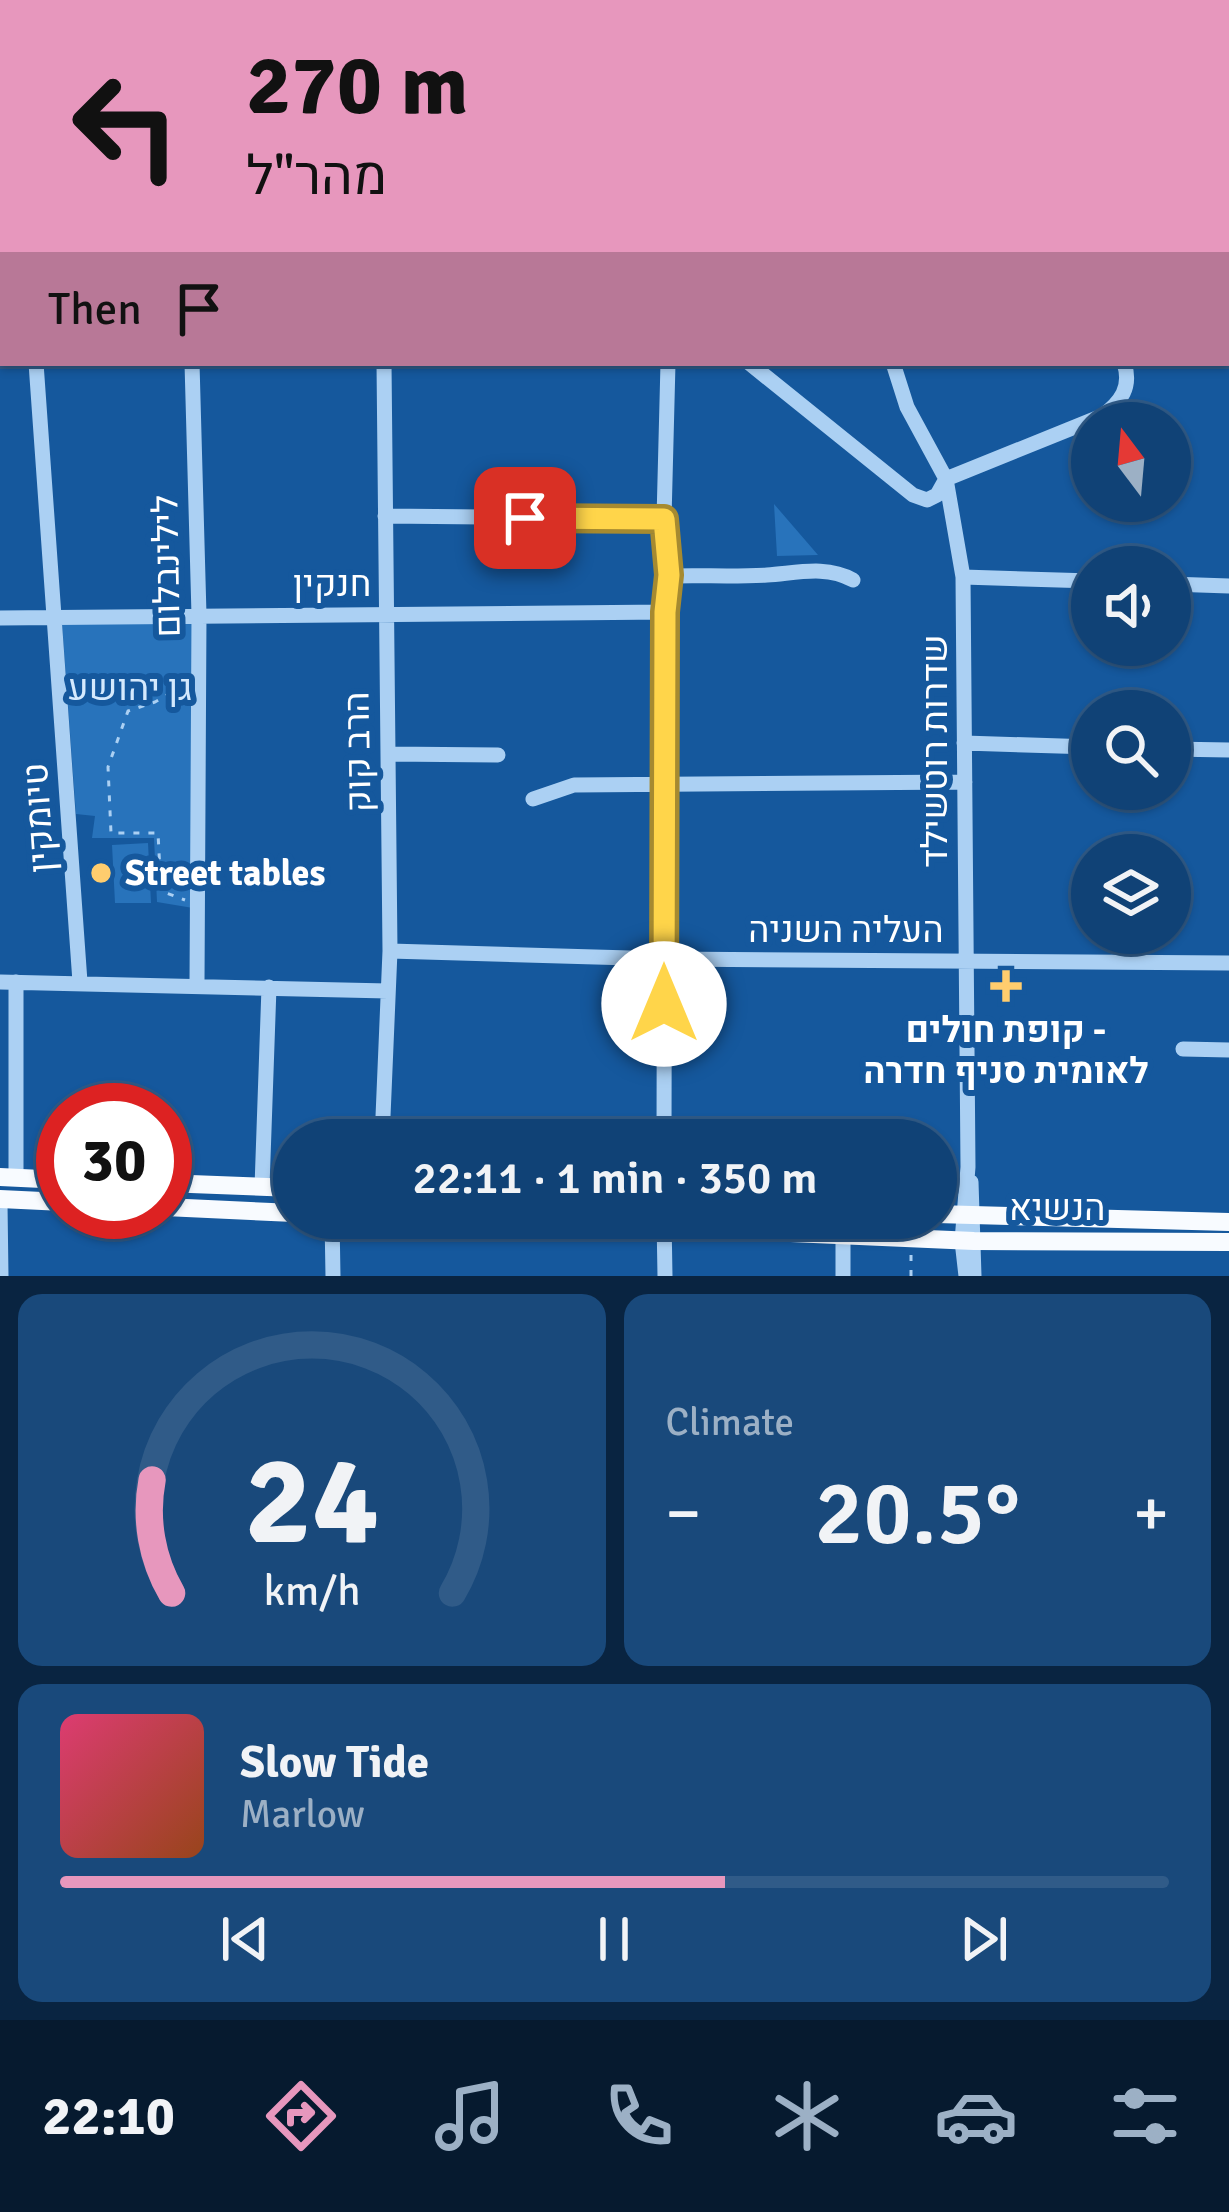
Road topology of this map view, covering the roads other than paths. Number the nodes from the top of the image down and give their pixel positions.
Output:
1 (37, 366) edge
2 (192, 366) edge
3 (384, 366) edge
4 (668, 366) edge
5 (752, 366) edge
6 (894, 366) edge
7 (1124, 366) edge
8 (946, 479) junction
9 (385, 516) junction
10 (664, 519) junction
11 (669, 575) junction
12 (963, 577) junction
13 (853, 580) dead end
14 (1071, 580) edge
15 (1191, 585) edge
16 (1229, 586) edge
17 (665, 612) junction
18 (386, 614) junction
19 (199, 615) junction
20 (54, 616) junction
21 (0, 618) edge
22 (964, 743) junction
23 (1071, 746) edge
24 (1191, 749) edge
25 (1229, 750) edge
26 (388, 754) junction
27 (498, 754) dead end
28 (664, 782) junction
29 (965, 782) junction
30 (533, 799) dead end
31 (390, 951) junction
32 (665, 959) junction
33 (966, 961) junction
34 (1229, 964) edge
35 (8, 982) edge
36 (80, 982) junction
37 (197, 984) junction
38 (269, 987) junction
39 (388, 991) junction
40 (1183, 1049) dead end
41 (1229, 1050) edge
42 (383, 1119) edge
43 (664, 1119) edge
44 (8, 1178) edge
45 (192, 1185) edge
46 (262, 1187) junction
47 (273, 1188) edge
48 (0, 1202) edge
49 (36, 1202) edge
50 (192, 1208) edge
51 (273, 1212) edge
52 (957, 1215) edge
53 (969, 1216) junction
54 (1229, 1222) edge
55 (332, 1239) edge
56 (664, 1239) edge
57 (844, 1239) edge
58 (931, 1239) edge
59 (968, 1241) junction
60 (1229, 1242) edge
61 (2, 1276) edge
62 (333, 1276) edge
63 (665, 1276) edge
64 (843, 1276) edge
65 (970, 1276) edge

1 - 20 street, טיומקין
2 - 19 street, לילינבלום
3 - 9 street, הרב קוק
4 - 10 street
5 - 8 street
6 - 8 street, שדרות רוטשילד
7 - 8 street
8 - 12 street, שדרות רוטשילד
9 - 10 street
9 - 18 street, הרב קוק
10 - 11 street
11 - 13 street
11 - 17 street
12 - 14 street
12 - 22 street, שדרות רוטשילד
15 - 16 street
17 - 18 street, חנקין
17 - 28 street
18 - 19 street, חנקין
18 - 26 street, הרב קוק
19 - 20 street, חנקין
19 - 37 street, לילינבלום
20 - 21 street, חנקין
20 - 36 street, טיומקין
22 - 23 street
22 - 29 street, שדרות רוטשילד
24 - 25 street
26 - 27 street
26 - 31 street, הרב קוק
28 - 29 street
28 - 30 street
28 - 32 street
29 - 33 street, שדרות רוטשילד
31 - 32 street, העליה השניה
31 - 39 street, הרב קוק
32 - 33 street, העליה השניה
32 - 43 street
33 - 34 street, העליה השניה
33 - 53 street, שדרות רוטשילד
35 - 36 street
35 - 44 street
36 - 37 street
37 - 38 street
38 - 39 street
38 - 46 street
39 - 42 street, הרב קוק
40 - 41 street
45 - 46 main road
46 - 47 main road
48 - 49 main road
48 - 61 street
50 - 51 main road
52 - 53 main road, הנשיא
53 - 54 main road, הנשיא
53 - 59 street, שדרות רוטשילד
55 - 62 street
56 - 63 street
57 - 64 street
58 - 59 main road, הנשיא
59 - 60 main road, הנשיא
59 - 65 street, שדרות רוטשילד

